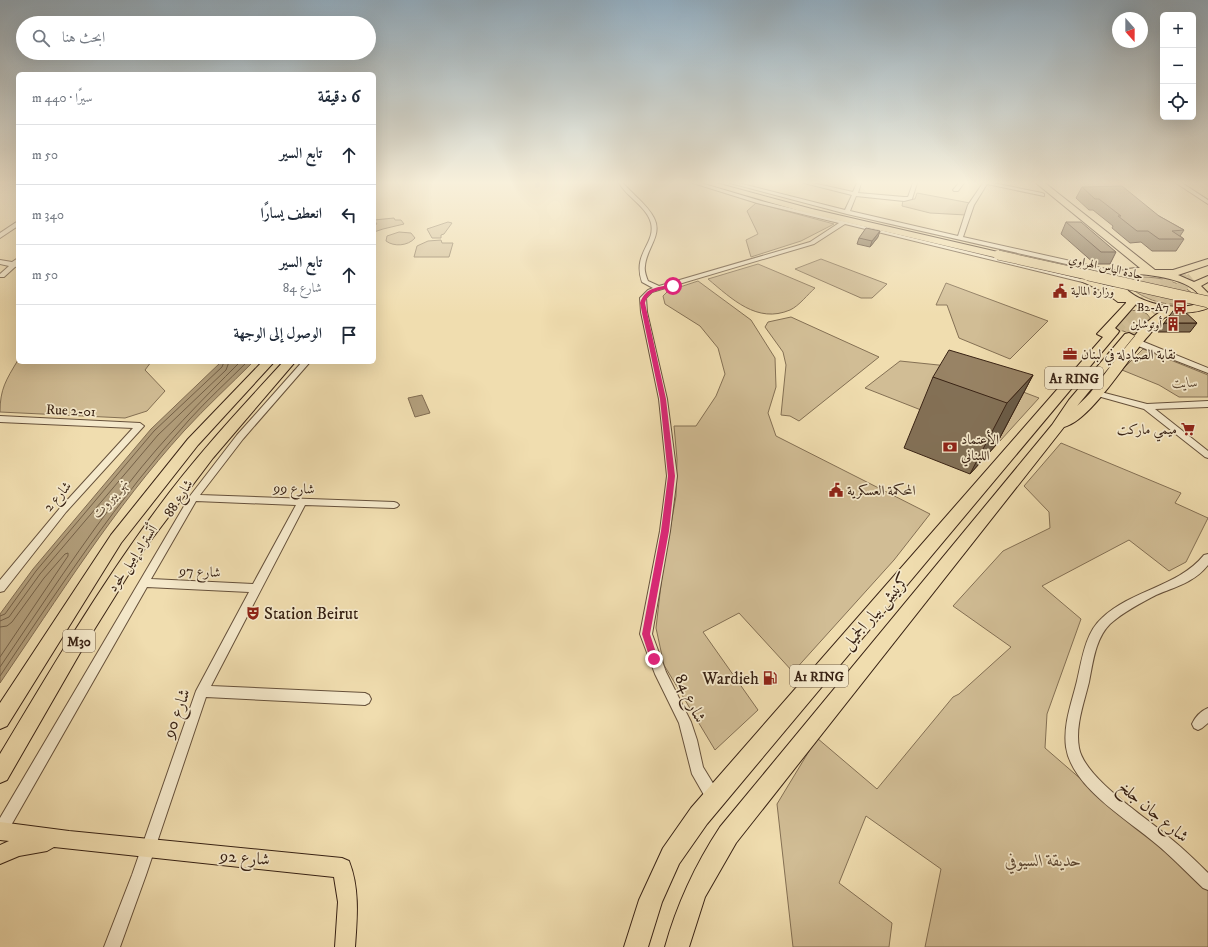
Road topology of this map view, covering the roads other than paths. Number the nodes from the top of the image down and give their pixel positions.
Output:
1 (12, 227) edge
2 (654, 227) edge
3 (837, 227) edge
4 (861, 227) edge
5 (887, 227) edge
6 (913, 227) edge
7 (963, 227) edge
8 (1082, 227) edge
9 (1094, 227) edge
10 (0, 236) edge
11 (960, 238) junction
12 (1000, 253) junction
13 (0, 261) edge
14 (1137, 262) junction
15 (1208, 262) edge
16 (16, 263) edge
17 (16, 264) edge
18 (1208, 266) edge
19 (1107, 271) junction
20 (1126, 272) junction
21 (1159, 273) junction
22 (1, 277) edge
23 (1191, 279) junction
24 (1084, 280) junction
25 (1208, 282) edge
26 (1098, 284) junction
27 (658, 288) junction
28 (1124, 292) junction
29 (1208, 297) edge
30 (1208, 302) edge
31 (1203, 310) edge
32 (1124, 311) junction
33 (1175, 311) junction
34 (1155, 321) junction
35 (1114, 330) tunnel mouth
36 (1133, 339) junction
37 (266, 364) edge
38 (287, 364) edge
39 (304, 364) edge
40 (1208, 371) edge
41 (1097, 393) junction
42 (1208, 404) edge
43 (1147, 407) junction
44 (0, 419) edge
45 (1035, 425) junction
46 (140, 426) joint
47 (1057, 428) junction
48 (1208, 454) edge
49 (193, 498) junction
50 (302, 502) junction
51 (394, 506) dead end
52 (1208, 558) edge
53 (1204, 571) edge
54 (143, 582) junction
55 (0, 588) edge
56 (257, 588) junction
57 (202, 691) junction
58 (365, 699) dead end
59 (1208, 714) edge
60 (0, 720) edge
61 (1198, 724) dead end
62 (0, 772) edge
63 (716, 796) junction
64 (0, 830) edge
65 (69, 840) junction
66 (148, 849) junction
67 (0, 855) edge
68 (1208, 882) edge
69 (112, 947) edge
70 (345, 947) edge
71 (636, 947) edge
72 (678, 947) edge

1 - 10 street
2 - 27 street
3 - 27 street
4 - 24 street, جادة الياس الهراوي
5 - 12 highway
6 - 11 street, جادة الياس الهراوي
7 - 11 street
8 - 20 highway
9 - 14 highway
11 - 19 street, جادة الياس الهراوي
12 - 29 highway, جادة الياس الهراوي
12 - 30 highway, جادة الياس الهراوي, bridge
13 - 16 street
14 - 21 highway
14 - 23 highway
15 - 23 highway
17 - 22 street
18 - 23 highway
19 - 20 street, جادة الياس الهراوي
19 - 26 street
20 - 21 highway
20 - 28 highway
21 - 23 highway
21 - 23 highway
23 - 25 highway
23 - 25 highway
23 - 31 highway
24 - 26 street, جادة الياس الهراوي
24 - 32 highway
26 - 28 street, جادة الياس الهراوي
27 - 63 street, شارع 84
28 - 32 highway
28 - 33 highway
31 - 33 highway
32 - 34 highway
32 - 45 highway
33 - 34 highway
34 - 36 highway
35 - 45 highway, كرنيش بيار الجميل / A1 RING
36 - 40 street
36 - 41 highway
36 - 47 highway, كرنيش بيار الجميل / A1 RING
37 - 60 highway, أتستراد إميل لحود / M30
38 - 62 highway, أتستراد إميل لحود / M30
39 - 49 street, شارع 88
41 - 43 street
41 - 47 highway
42 - 43 street
43 - 48 street
44 - 46 street, Rue 2-01
45 - 63 highway, كرنيش بيار الجميل / A1 RING
46 - 55 street, شارع 2
47 - 72 highway, كرنيش بيار الجميل / A1 RING
49 - 50 street, شارع 99
49 - 54 street, شارع 88
50 - 51 street, شارع 99
50 - 56 street, شارع 90
52 - 53 street
53 - 68 street, شارع جان جلخ
54 - 56 street, شارع 97
54 - 64 street, شارع 88
56 - 57 street, شارع 90
57 - 58 street
57 - 66 street, شارع 90
59 - 61 street
63 - 71 highway, كرنيش بيار الجميل / A1 RING
64 - 65 main road
65 - 66 main road, شارع 92
65 - 67 main road
66 - 69 street, شارع 90
66 - 70 main road, شارع 92

